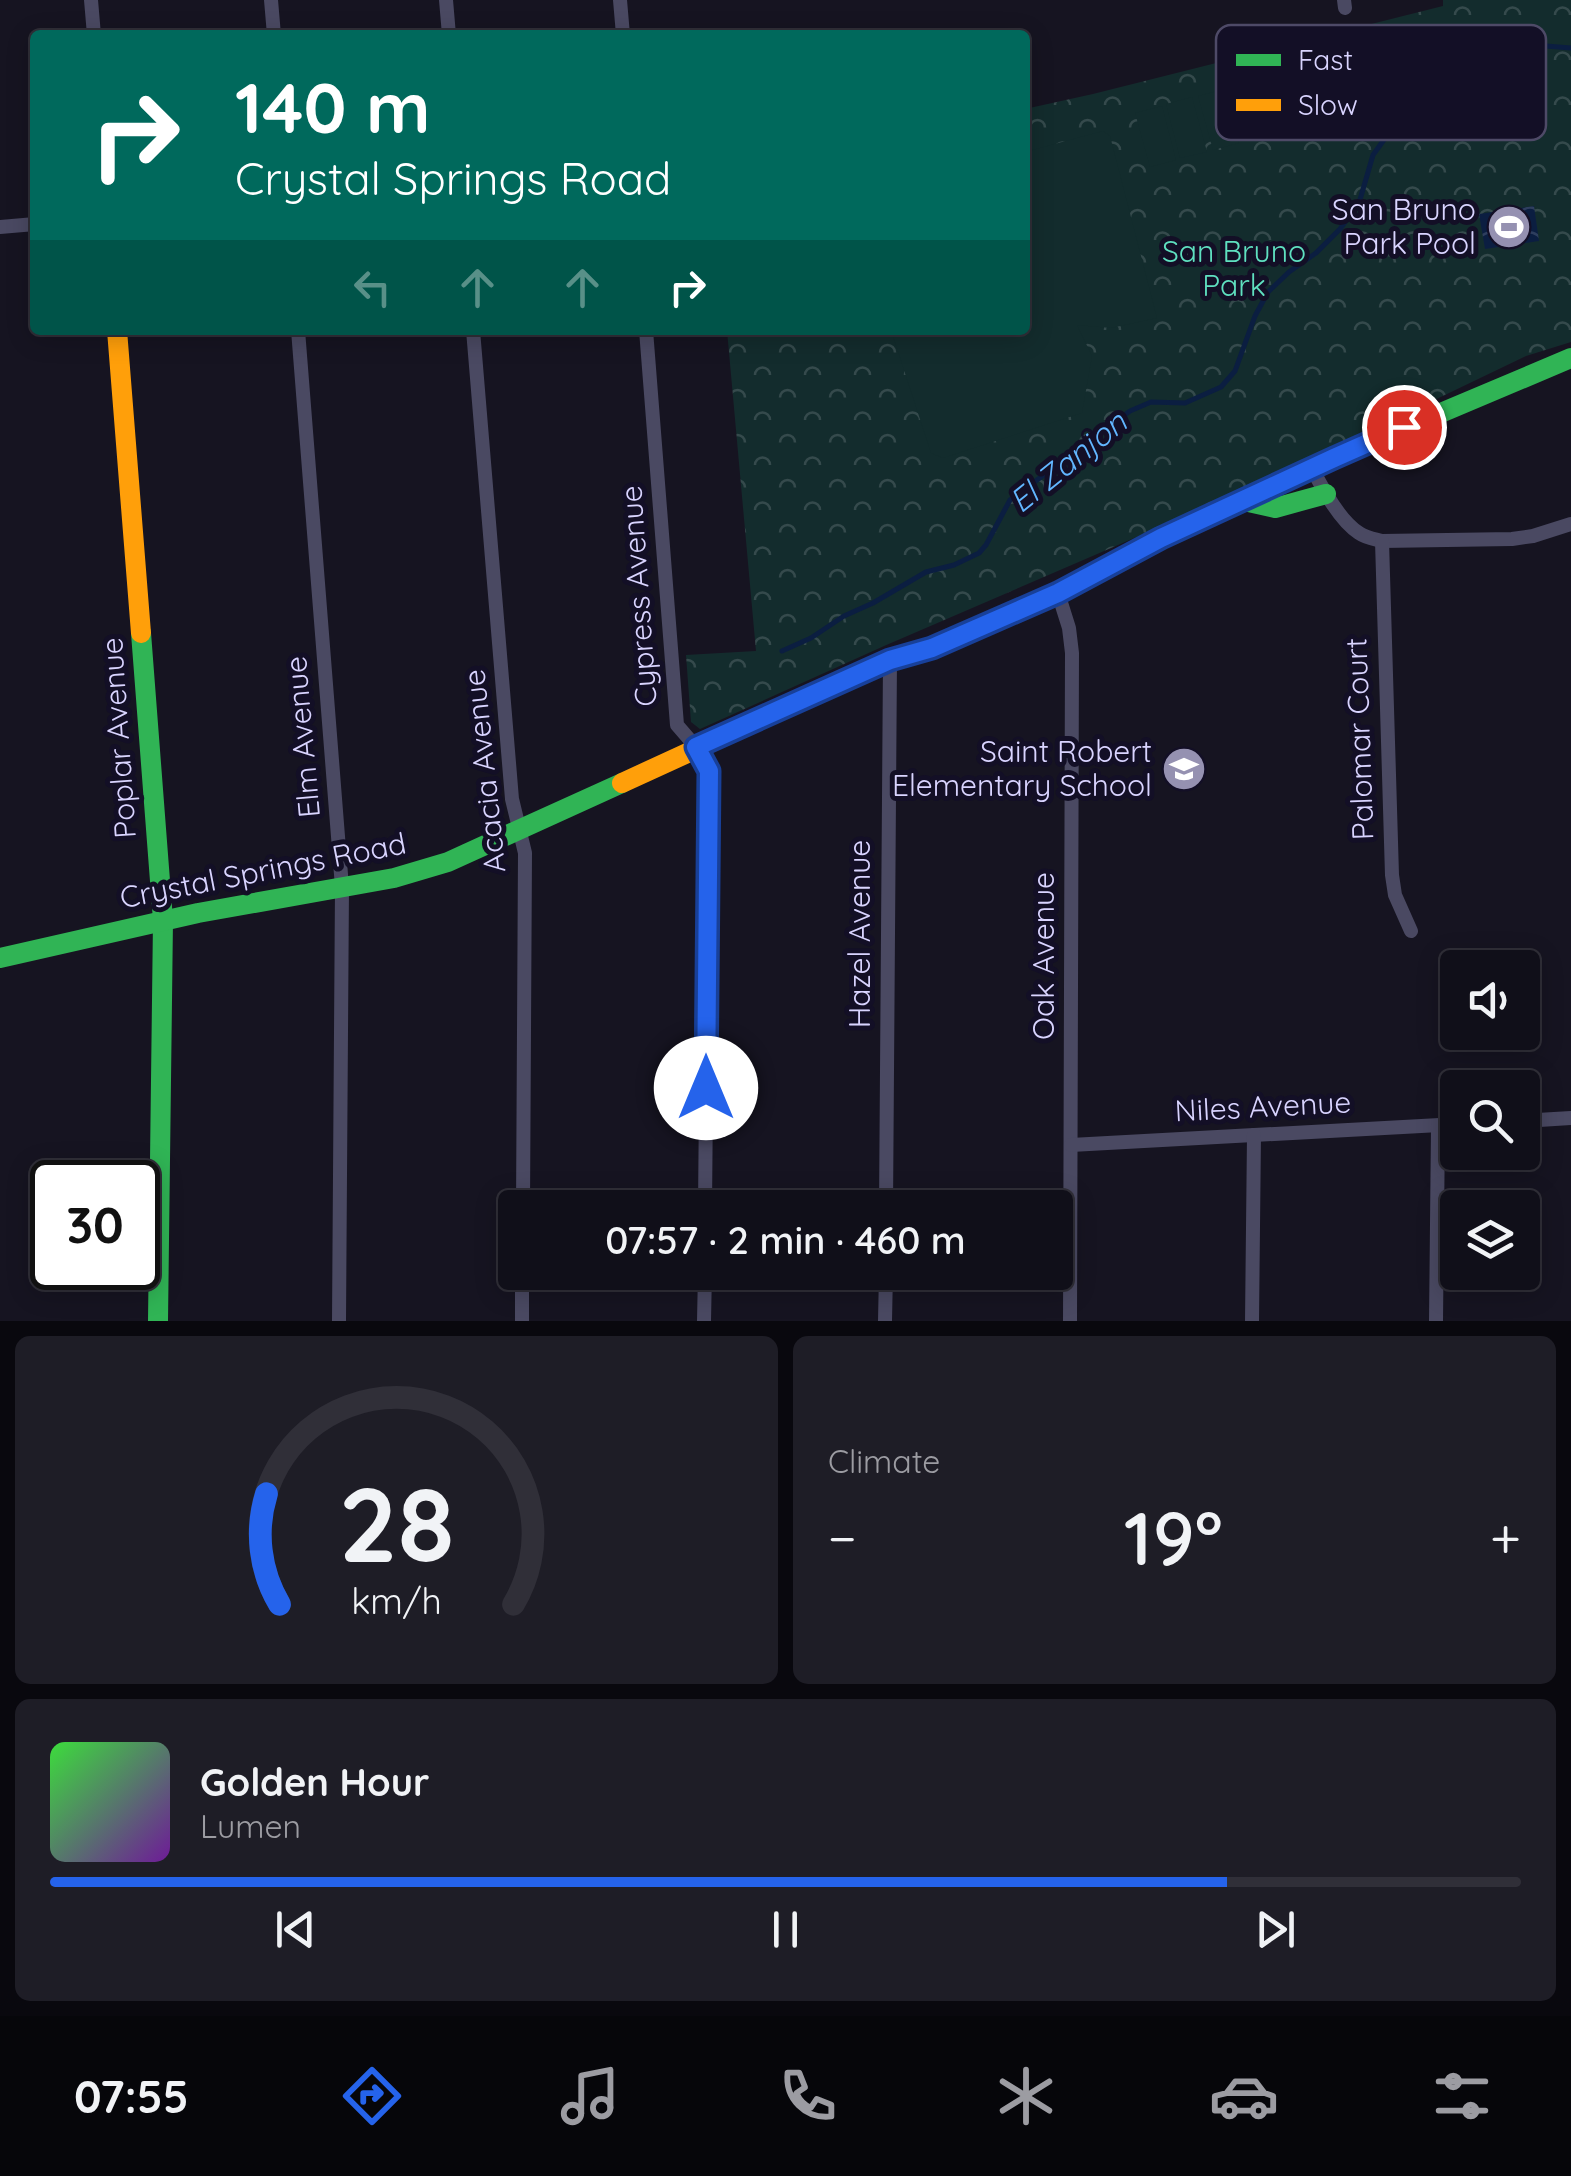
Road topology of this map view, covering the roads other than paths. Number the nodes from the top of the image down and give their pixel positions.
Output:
1 (91, 0) edge
2 (271, 0) edge
3 (446, 0) edge
4 (620, 0) edge
5 (94, 30) edge
6 (274, 30) edge
7 (448, 30) edge
8 (623, 30) edge
9 (30, 224) edge
10 (0, 227) edge
11 (118, 335) edge
12 (298, 335) edge
13 (473, 335) edge
14 (646, 335) edge
15 (1571, 358) edge
16 (1312, 468) junction
17 (1326, 494) junction
18 (1244, 500) junction
19 (1571, 524) edge
20 (1382, 541) junction
21 (1058, 593) junction
22 (890, 660) junction
23 (696, 747) junction
24 (520, 830) junction
25 (342, 888) junction
26 (164, 920) junction
27 (1411, 932) dead end
28 (0, 958) edge
29 (1571, 1118) edge
30 (1540, 1120) edge
31 (1438, 1126) joint
32 (1254, 1135) junction
33 (1071, 1145) junction
34 (522, 1190) edge
35 (706, 1190) edge
36 (886, 1190) edge
37 (522, 1290) edge
38 (705, 1290) edge
39 (886, 1290) edge
40 (158, 1321) edge
41 (339, 1321) edge
42 (522, 1321) edge
43 (704, 1321) edge
44 (886, 1321) edge
45 (1070, 1321) edge
46 (1252, 1321) edge
47 (1436, 1321) edge

1 - 5 street
2 - 6 street
3 - 7 street
4 - 8 street
9 - 10 street
11 - 26 main road, Poplar Avenue
12 - 25 street, Elm Avenue
13 - 24 street, Acacia Avenue
14 - 23 street, Cypress Avenue
15 - 16 main road, Crystal Springs Road
16 - 17 street
16 - 18 main road, Crystal Springs Road
17 - 18 main road
17 - 20 street
18 - 21 main road, Crystal Springs Road
19 - 20 street
20 - 27 street, Palomar Court
21 - 22 main road, Crystal Springs Road
21 - 33 street, Oak Avenue
22 - 23 main road, Crystal Springs Road
22 - 36 street, Hazel Avenue
23 - 24 main road, Crystal Springs Road
23 - 35 street, Cypress Avenue
24 - 25 main road, Crystal Springs Road
24 - 34 street, Acacia Avenue
25 - 26 main road, Crystal Springs Road
25 - 41 street, Elm Avenue
26 - 28 main road, Crystal Springs Road
26 - 40 main road, Poplar Avenue
29 - 30 street
31 - 32 street, Niles Avenue
31 - 47 street
32 - 33 street, Niles Avenue
32 - 46 street
33 - 45 street, Oak Avenue
37 - 42 street
38 - 43 street
39 - 44 street

